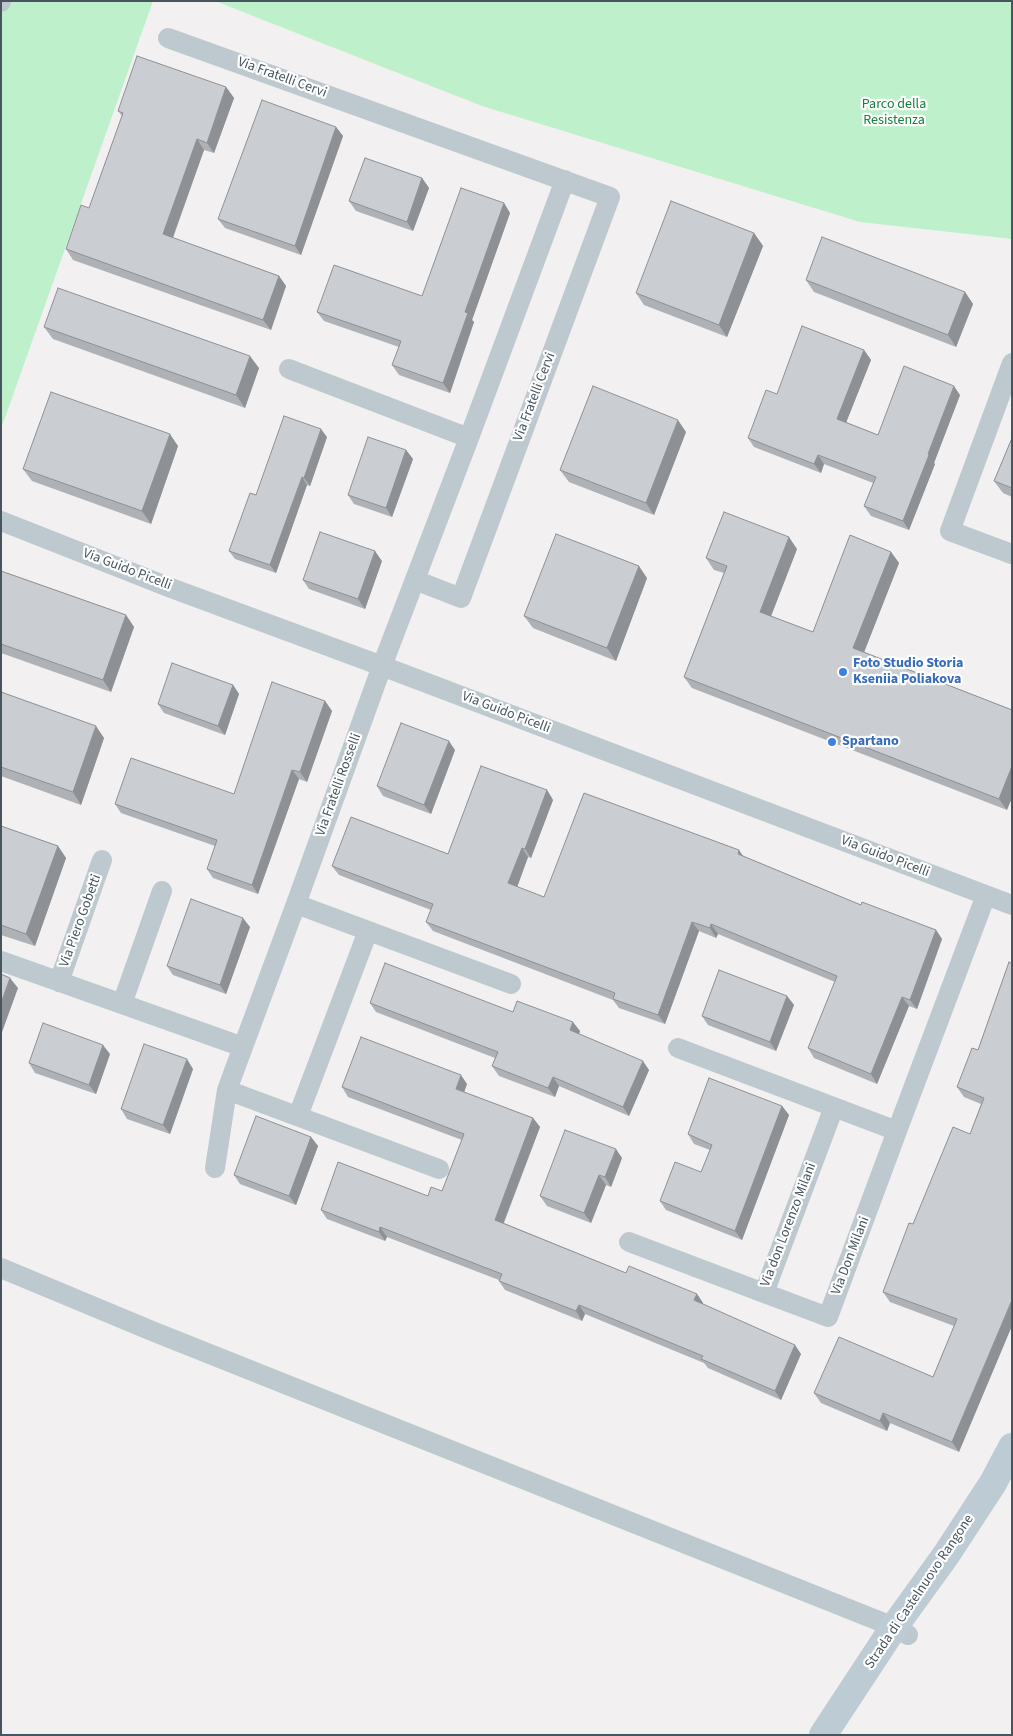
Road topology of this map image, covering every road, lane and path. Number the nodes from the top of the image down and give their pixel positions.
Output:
1 (168, 38) dead end
2 (565, 180) junction
3 (1012, 362) edge
4 (289, 369) dead end
5 (469, 438) junction
6 (1, 521) edge
7 (1012, 554) edge
8 (415, 580) junction
9 (382, 666) junction
10 (102, 860) dead end
11 (162, 891) dead end
12 (986, 895) junction
13 (296, 904) junction
14 (1012, 905) edge
15 (368, 931) junction
16 (1, 961) edge
17 (59, 982) junction
18 (511, 984) dead end
19 (122, 1004) junction
20 (243, 1047) junction
21 (678, 1048) dead end
22 (227, 1090) junction
23 (834, 1107) junction
24 (298, 1116) junction
25 (897, 1131) junction
26 (215, 1168) dead end
27 (439, 1169) dead end
28 (629, 1242) dead end
29 (1, 1268) edge
30 (764, 1293) junction
31 (1012, 1447) edge
32 (901, 1631) junction
33 (823, 1735) edge

1 - 2 street, Via Fratelli Cervi
2 - 5 street
2 - 8 street, Via Fratelli Cervi
3 - 7 street
4 - 5 street
5 - 8 street
6 - 9 street, Via Guido Picelli
8 - 9 street
9 - 12 street, Via Guido Picelli
9 - 13 street, Via Fratelli Rosselli
10 - 17 street, Via Piero Gobetti
11 - 19 street
12 - 14 street, Via Guido Picelli
12 - 25 street
13 - 15 street
13 - 20 street, Via Fratelli Rosselli
15 - 18 street
15 - 24 street
16 - 17 street, Via Piero Gobetti
17 - 19 street, Via Piero Gobetti
19 - 20 street, Via Piero Gobetti
20 - 22 street, Via Fratelli Rosselli
21 - 23 street
22 - 24 street
22 - 26 street, Via Fratelli Rosselli
23 - 25 street
23 - 30 street, Via don Lorenzo Milani
24 - 27 street
25 - 30 street, Via Don Milani
28 - 30 street, Via don Lorenzo Milani
29 - 32 street
31 - 32 main road, Strada di Castelnuovo Rangone
32 - 33 main road, Strada di Castelnuovo Rangone

